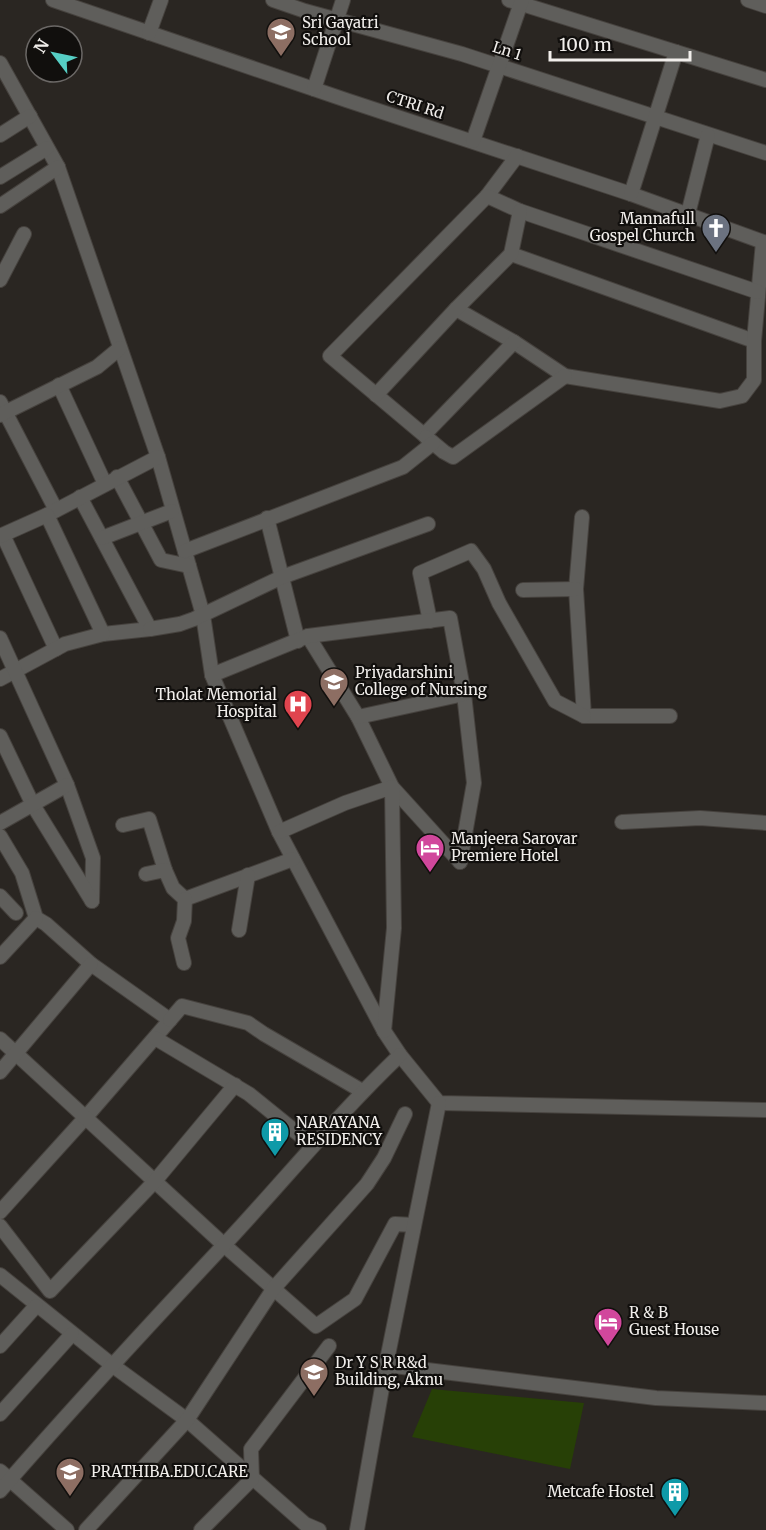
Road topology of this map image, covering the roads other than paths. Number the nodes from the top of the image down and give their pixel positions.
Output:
1 (53, 0) edge
2 (161, 0) edge
3 (273, 0) edge
4 (344, 0) edge
5 (748, 0) edge
6 (517, 1) edge
7 (766, 6) edge
8 (336, 20) junction
9 (149, 33) junction
10 (676, 52) junction
11 (0, 63) edge
12 (500, 66) junction
13 (766, 80) edge
14 (4, 82) edge
15 (314, 89) junction
16 (30, 117) junction
17 (656, 117) junction
18 (0, 135) edge
19 (708, 135) junction
20 (473, 141) junction
21 (47, 148) junction
22 (766, 153) edge
23 (517, 156) junction
24 (58, 167) junction
25 (0, 177) edge
26 (632, 194) junction
27 (487, 196) junction
28 (0, 206) edge
29 (520, 211) junction
30 (687, 214) junction
31 (24, 234) dead end
32 (764, 243) edge
33 (512, 255) junction
34 (0, 280) edge
35 (758, 292) junction
36 (456, 309) junction
37 (754, 341) junction
38 (514, 342) junction
39 (120, 348) junction
40 (565, 376) junction
41 (59, 385) junction
42 (376, 395) junction
43 (2, 410) edge
44 (429, 439) junction
45 (158, 458) junction
46 (111, 481) junction
47 (80, 497) junction
48 (172, 511) junction
49 (51, 512) junction
50 (582, 517) dead end
51 (267, 518) junction
52 (141, 523) junction
53 (428, 524) dead end
54 (1, 536) edge
55 (102, 538) junction
56 (184, 551) junction
57 (189, 566) junction
58 (282, 577) junction
59 (576, 589) junction
60 (523, 590) dead end
61 (203, 615) junction
62 (430, 621) junction
63 (150, 629) junction
64 (104, 634) junction
65 (0, 638) edge
66 (303, 639) junction
67 (56, 649) junction
68 (15, 672) junction
69 (212, 675) junction
70 (0, 679) edge
71 (464, 694) junction
72 (584, 716) junction
73 (669, 716) dead end
74 (358, 717) junction
75 (0, 736) edge
76 (67, 785) junction
77 (392, 787) junction
78 (33, 805) junction
79 (622, 822) dead end
80 (0, 823) edge
81 (766, 823) edge
82 (123, 825) dead end
83 (279, 832) junction
84 (0, 836) edge
85 (293, 859) junction
86 (165, 870) junction
87 (146, 874) dead end
88 (248, 875) junction
89 (0, 896) edge
90 (185, 899) junction
91 (16, 913) dead end
92 (36, 918) junction
93 (240, 930) dead end
94 (0, 957) edge
95 (184, 963) dead end
96 (91, 964) junction
97 (170, 1020) junction
98 (384, 1030) junction
99 (155, 1038) junction
100 (0, 1039) edge
101 (16, 1053) junction
102 (400, 1055) junction
103 (0, 1072) edge
104 (235, 1085) junction
105 (363, 1091) junction
106 (439, 1103) junction
107 (766, 1110) edge
108 (405, 1114) dead end
109 (86, 1117) junction
110 (312, 1145) junction
111 (155, 1181) junction
112 (0, 1212) edge
113 (414, 1225) junction
114 (0, 1226) edge
115 (224, 1245) junction
116 (0, 1275) edge
117 (274, 1288) junction
118 (36, 1306) junction
119 (72, 1334) junction
120 (0, 1346) edge
121 (329, 1346) dead end
122 (112, 1365) junction
123 (387, 1365) junction
124 (766, 1403) edge
125 (0, 1414) edge
126 (187, 1420) junction
127 (5, 1475) edge
128 (252, 1479) junction
129 (0, 1491) edge
130 (302, 1527) edge
131 (67, 1530) edge
132 (86, 1530) edge
133 (201, 1530) edge
134 (319, 1530) edge
135 (357, 1530) edge

1 - 9 street, CTRI Rd
2 - 9 street
3 - 8 street, Ln 1
4 - 8 street
5 - 7 street
6 - 10 street
6 - 12 street
8 - 12 street, Ln 1
8 - 15 street
9 - 15 street, CTRI Rd
10 - 13 street
10 - 17 street
11 - 14 street
12 - 17 street, Ln 1
12 - 20 street
14 - 16 street
15 - 20 street, CTRI Rd
16 - 18 street
16 - 21 street
17 - 19 street, Ln 1
17 - 26 street
19 - 22 street, Ln 1
19 - 30 street
20 - 23 street, CTRI Rd
21 - 24 street
21 - 25 street
23 - 26 street, CTRI Rd
23 - 27 street
24 - 28 street
24 - 39 street
26 - 30 street, CTRI Rd
27 - 29 street
27 - 42 street
29 - 33 street
29 - 35 street
30 - 32 street, CTRI Rd
31 - 34 street
32 - 35 street
33 - 36 street
33 - 37 street
35 - 37 street
36 - 38 street
36 - 42 street
37 - 40 street
38 - 40 street
38 - 44 street
39 - 41 street
39 - 45 street
40 - 44 street
41 - 43 street
41 - 46 street
42 - 44 street
43 - 49 street
44 - 51 street
45 - 46 street
45 - 48 street
46 - 47 street
46 - 52 street
47 - 49 street
47 - 55 street
48 - 52 street
48 - 56 street
49 - 54 street
49 - 64 street
50 - 59 street
51 - 56 street
51 - 58 street
52 - 55 street
52 - 57 street
53 - 58 street
54 - 67 street
55 - 63 street
56 - 57 street
57 - 61 street
58 - 61 street
58 - 66 street
59 - 60 street
59 - 72 street
61 - 63 street
61 - 69 street
62 - 66 street
62 - 71 street
62 - 72 street
63 - 64 street
64 - 67 street
65 - 68 street
66 - 69 street
66 - 74 street
67 - 68 street
68 - 70 street
68 - 76 street
69 - 83 street
71 - 74 street
71 - 77 street
72 - 73 street
74 - 77 street
75 - 78 street
76 - 78 street
76 - 78 street
77 - 83 street
77 - 98 street
78 - 80 street
79 - 81 street
82 - 86 street
83 - 85 street
84 - 92 street
85 - 88 street
85 - 98 street
86 - 87 street
86 - 90 street
88 - 90 street
88 - 93 street
89 - 91 street
90 - 95 street
92 - 94 street
92 - 96 street
96 - 97 street
96 - 101 street
97 - 99 street
97 - 105 street
98 - 102 street
99 - 104 street
99 - 109 street
100 - 101 street
101 - 103 street
101 - 109 street
102 - 105 street
102 - 106 street
104 - 110 street
104 - 111 street
105 - 110 street
106 - 107 street
106 - 113 street
108 - 117 street
109 - 111 street
109 - 112 street
110 - 115 street
111 - 114 street
111 - 115 street
113 - 117 street
113 - 123 street
115 - 117 street
115 - 122 street
116 - 118 street
117 - 126 street
118 - 119 street
118 - 120 street
119 - 122 street
119 - 125 street
121 - 128 street
122 - 126 street
122 - 127 street
123 - 124 street
123 - 135 street
126 - 128 street
126 - 132 street
127 - 129 street
127 - 131 street
128 - 130 street
128 - 133 street
130 - 134 street

